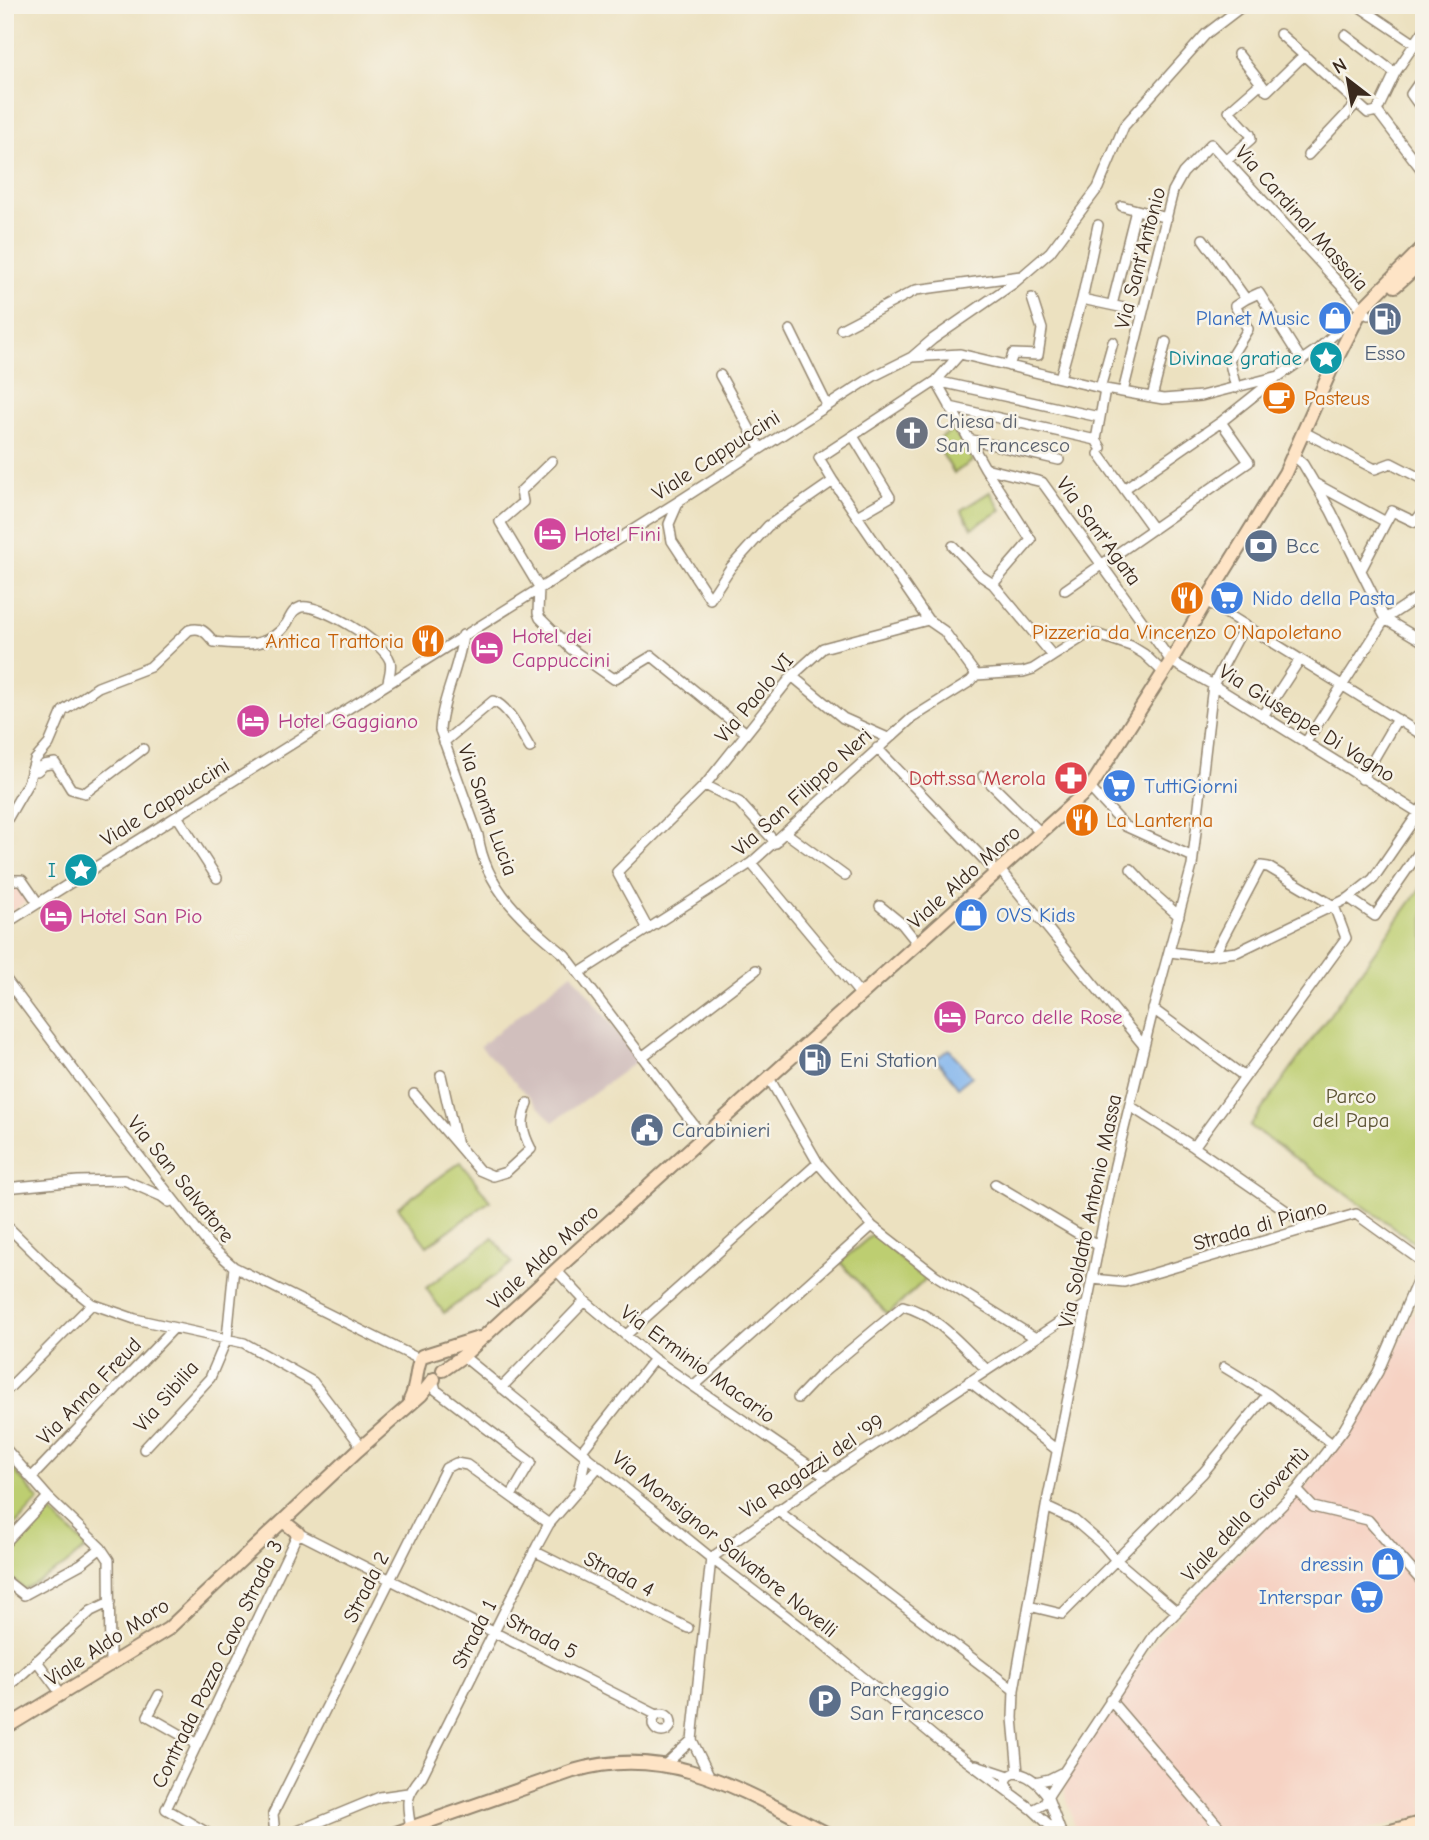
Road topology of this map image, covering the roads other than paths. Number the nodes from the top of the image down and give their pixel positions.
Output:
1 (1244, 5) edge
2 (1357, 5) edge
3 (1424, 30) edge
4 (1280, 34) dead end
5 (1345, 35) dead end
6 (1413, 43) junction
7 (1424, 50) edge
8 (1238, 54) dead end
9 (1304, 55) junction
10 (1395, 73) junction
11 (1261, 83) junction
12 (1421, 86) edge
13 (1357, 103) junction
14 (1377, 111) junction
15 (1424, 112) edge
16 (1211, 144) joint
17 (1308, 155) dead end
18 (1226, 161) junction
19 (1424, 173) edge
20 (1122, 206) dead end
21 (1136, 210) junction
22 (1167, 218) junction
23 (1098, 225) dead end
24 (1203, 239) dead end
25 (1419, 257) edge
26 (1022, 276) junction
27 (1424, 283) edge
28 (1032, 298) dead end
29 (1082, 299) junction
30 (1246, 299) junction
31 (1112, 305) junction
32 (1143, 312) junction
33 (1365, 312) junction
34 (841, 329) dead end
35 (790, 330) dead end
36 (1113, 342) dead end
37 (1166, 342) dead end
38 (1343, 347) junction
39 (1318, 348) junction
40 (960, 354) junction
41 (912, 357) junction
42 (1301, 361) junction
43 (1009, 366) junction
44 (720, 375) dead end
45 (1279, 376) junction
46 (1060, 378) junction
47 (936, 381) junction
48 (1236, 388) junction
49 (1103, 389) junction
50 (1123, 393) junction
51 (1152, 397) junction
52 (827, 405) junction
53 (950, 408) junction
54 (1099, 417) junction
55 (1221, 422) junction
56 (1304, 432) junction
57 (853, 436) junction
58 (968, 439) junction
59 (1099, 447) junction
60 (760, 448) junction
61 (1294, 456) junction
62 (1059, 460) dead end
63 (552, 461) dead end
64 (985, 468) junction
65 (1424, 480) edge
66 (833, 481) junction
67 (1314, 483) junction
68 (1124, 489) junction
69 (679, 501) junction
70 (1424, 510) edge
71 (857, 516) junction
72 (1386, 522) junction
73 (1153, 529) junction
74 (953, 546) dead end
75 (1102, 564) junction
76 (1362, 570) junction
77 (993, 584) junction
78 (539, 587) junction
79 (1065, 590) dead end
80 (1424, 593) edge
81 (1206, 601) junction
82 (1385, 619) junction
83 (928, 620) junction
84 (1245, 625) junction
85 (463, 635) junction
86 (1424, 642) edge
87 (1053, 656) junction
88 (1300, 659) junction
89 (1171, 662) junction
90 (1164, 673) junction
91 (792, 676) junction
92 (976, 676) junction
93 (388, 682) junction
94 (1213, 685) junction
95 (1343, 685) junction
96 (1263, 716) junction
97 (1398, 719) junction
98 (746, 732) junction
99 (1424, 736) edge
100 (888, 738) junction
101 (1306, 742) junction
102 (444, 743) junction
103 (530, 748) dead end
104 (877, 748) junction
105 (143, 749) dead end
106 (31, 771) junction
107 (983, 776) dead end
108 (1362, 779) junction
109 (705, 785) junction
110 (1090, 788) junction
111 (1422, 811) edge
112 (177, 816) junction
113 (5, 823) edge
114 (786, 833) junction
115 (1041, 833) junction
116 (775, 843) junction
117 (1424, 845) edge
118 (1193, 857) junction
119 (751, 863) junction
120 (1131, 869) dead end
121 (999, 872) junction
122 (845, 876) dead end
123 (218, 878) dead end
124 (5, 880) edge
125 (1349, 898) junction
126 (38, 903) junction
127 (880, 906) dead end
128 (1334, 906) junction
129 (1179, 916) junction
130 (5, 924) edge
131 (648, 929) junction
132 (918, 944) junction
133 (1170, 952) junction
134 (1214, 955) junction
135 (756, 970) dead end
136 (579, 973) junction
137 (5, 978) edge
138 (861, 995) junction
139 (1153, 1009) junction
140 (1144, 1046) junction
141 (642, 1057) junction
142 (440, 1076) dead end
143 (1245, 1077) junction
144 (769, 1078) junction
145 (414, 1094) dead end
146 (528, 1103) dead end
147 (1130, 1106) junction
148 (703, 1137) junction
149 (456, 1143) junction
150 (1194, 1147) junction
151 (818, 1163) junction
152 (995, 1184) dead end
153 (5, 1188) edge
154 (180, 1210) junction
155 (5, 1224) edge
156 (872, 1226) junction
157 (1311, 1228) junction
158 (1100, 1246) junction
159 (1424, 1264) edge
160 (234, 1267) junction
161 (556, 1270) junction
162 (1092, 1279) junction
163 (585, 1301) junction
164 (92, 1304) junction
165 (1087, 1304) junction
166 (174, 1328) junction
167 (626, 1335) junction
168 (486, 1336) junction
169 (1034, 1337) junction
170 (227, 1338) junction
171 (463, 1356) junction
172 (654, 1359) junction
173 (422, 1362) junction
174 (1224, 1367) dead end
175 (986, 1369) junction
176 (437, 1376) junction
177 (969, 1381) junction
178 (694, 1386) junction
179 (501, 1388) junction
180 (5, 1392) edge
181 (1268, 1394) junction
182 (798, 1398) dead end
183 (407, 1407) junction
184 (1332, 1444) junction
185 (362, 1447) junction
186 (5, 1448) edge
187 (144, 1448) dead end
188 (1058, 1450) junction
189 (584, 1453) junction
190 (599, 1466) junction
191 (826, 1477) junction
192 (31, 1478) junction
193 (579, 1489) junction
194 (1297, 1490) junction
195 (510, 1496) junction
196 (48, 1497) junction
197 (1046, 1507) junction
198 (777, 1510) junction
199 (283, 1521) junction
200 (549, 1524) junction
201 (298, 1533) junction
202 (5, 1543) edge
203 (101, 1548) junction
204 (534, 1551) junction
205 (711, 1558) junction
206 (1116, 1560) junction
207 (5, 1580) edge
208 (389, 1580) junction
209 (1424, 1584) edge
210 (110, 1602) junction
211 (1029, 1606) junction
212 (1178, 1612) junction
213 (688, 1628) dead end
214 (495, 1632) junction
215 (36, 1660) junction
216 (110, 1666) junction
217 (5, 1690) edge
218 (1014, 1690) junction
219 (62, 1695) junction
220 (159, 1695) dead end
221 (1110, 1700) junction
222 (657, 1715) dead end
223 (5, 1728) edge
224 (692, 1740) junction
225 (197, 1744) junction
226 (964, 1760) junction
227 (666, 1764) junction
228 (1065, 1770) junction
229 (1013, 1774) junction
230 (710, 1777) junction
231 (1035, 1782) junction
232 (408, 1793) junction
233 (1010, 1793) junction
234 (1048, 1797) junction
235 (1033, 1810) junction
236 (1424, 1822) edge
237 (411, 1828) junction
238 (211, 1835) edge
239 (275, 1835) edge
240 (288, 1835) edge
241 (390, 1835) edge
242 (830, 1835) edge
243 (1061, 1835) edge
244 (1226, 1835) edge
245 (1376, 1835) edge

1 - 26 street
2 - 6 street
3 - 6 street
4 - 9 street
5 - 10 street
6 - 7 street
6 - 10 street
8 - 11 street
9 - 11 street
9 - 13 street
10 - 14 street
11 - 18 street
12 - 15 street
13 - 14 street
13 - 17 street
14 - 19 street
16 - 18 street, Via Cardinal Massaia
16 - 22 street, Via Sant'Antonio
18 - 33 street, Via Cardinal Massaia
20 - 21 street
21 - 22 street
21 - 31 street
22 - 32 street, Via Sant'Antonio
23 - 29 street
24 - 30 street
25 - 27 street
25 - 33 main road, Viale Aldo Moro
26 - 34 street
26 - 41 street
28 - 43 street
29 - 31 street
29 - 46 street
30 - 42 street
30 - 48 street
31 - 32 street
32 - 50 street, Via Sant'Antonio
33 - 38 main road, Viale Aldo Moro
33 - 39 street, Viale Cappuccini
35 - 52 street
36 - 49 street
37 - 51 street
38 - 39 street
38 - 56 main road, Viale Aldo Moro
39 - 42 street, Viale Cappuccini
40 - 41 street, Viale Cappuccini
40 - 43 street, Viale Cappuccini
40 - 47 street
41 - 52 street, Viale Cappuccini
42 - 45 street, Viale Cappuccini
43 - 46 street, Viale Cappuccini
44 - 60 street
45 - 48 street, Viale Cappuccini
45 - 55 street
46 - 49 street, Viale Cappuccini
47 - 53 street
47 - 54 street
47 - 57 street
48 - 51 street, Viale Cappuccini
49 - 50 street, Viale Cappuccini
49 - 54 street
50 - 51 street, Viale Cappuccini
52 - 60 street, Viale Cappuccini
53 - 58 street
53 - 59 street
54 - 59 street
55 - 68 street
55 - 73 street
56 - 61 main road, Viale Aldo Moro
56 - 65 street
57 - 66 street
57 - 71 street
58 - 62 street
58 - 64 street
59 - 68 street
60 - 69 street, Viale Cappuccini
61 - 67 street
61 - 81 main road, Viale Aldo Moro
63 - 78 street
64 - 75 street, Via Sant'Agata
64 - 77 street
66 - 69 street
66 - 71 street
67 - 72 street
67 - 76 street
68 - 73 street
69 - 78 street, Viale Cappuccini
70 - 72 street
71 - 83 street
72 - 76 street
73 - 75 street
74 - 77 street
75 - 79 street
75 - 89 street, Via Sant'Agata
76 - 82 street
77 - 87 street
78 - 85 street, Viale Cappuccini
78 - 98 street
80 - 82 street
81 - 84 street
81 - 89 main road, Viale Aldo Moro
82 - 86 street
82 - 95 street
83 - 91 street, Via Paolo VI
83 - 92 street
84 - 88 street
84 - 94 street
85 - 93 street, Viale Cappuccini
85 - 102 street, Via Santa Lucia
87 - 90 street, Via San Filippo Neri
87 - 92 street, Via San Filippo Neri
88 - 95 street
88 - 96 street
89 - 90 main road, Viale Aldo Moro
89 - 94 street, Via Giuseppe Di Vagno
90 - 110 main road, Viale Aldo Moro
91 - 98 street, Via Paolo VI
91 - 100 street
92 - 100 street, Via San Filippo Neri
93 - 106 street
93 - 112 street, Viale Cappuccini
94 - 96 street, Via Giuseppe Di Vagno
94 - 118 street, Via Soldato Antonio Massa
95 - 97 street
95 - 101 street
96 - 101 street, Via Giuseppe Di Vagno
97 - 99 street
97 - 108 street
98 - 109 street, Via Paolo VI
100 - 104 street, Via San Filippo Neri
101 - 108 street, Via Giuseppe Di Vagno
102 - 103 street
102 - 136 street, Via Santa Lucia
104 - 114 street, Via San Filippo Neri
104 - 121 street
105 - 106 street
106 - 113 street
107 - 115 street
108 - 111 street, Via Giuseppe Di Vagno
109 - 116 street
109 - 131 street, Via Paolo VI
110 - 115 main road, Viale Aldo Moro
110 - 118 street
111 - 125 street
112 - 123 street
112 - 126 street, Viale Cappuccini
114 - 116 street, Via San Filippo Neri
114 - 122 street
115 - 121 main road, Viale Aldo Moro
116 - 119 street, Via San Filippo Neri
117 - 125 street
118 - 129 street, Via Soldato Antonio Massa
119 - 131 street, Via San Filippo Neri
119 - 138 street
120 - 129 street
121 - 132 main road, Viale Aldo Moro
121 - 140 street
124 - 126 street
125 - 128 street
126 - 130 street, Viale Cappuccini
127 - 132 street
128 - 134 street
128 - 134 street
128 - 143 street
129 - 133 street, Via Soldato Antonio Massa
131 - 136 street, Via San Filippo Neri
132 - 138 main road, Viale Aldo Moro
133 - 134 street
133 - 139 street, Via Soldato Antonio Massa
135 - 141 street
136 - 141 street, Via Santa Lucia
137 - 154 street, Via San Salvatore
138 - 144 main road, Viale Aldo Moro
139 - 140 street, Via Soldato Antonio Massa
139 - 143 street
140 - 147 street, Via Soldato Antonio Massa
141 - 148 street, Via Santa Lucia
142 - 149 street
143 - 150 street
144 - 148 main road, Viale Aldo Moro
144 - 151 street
145 - 149 street
146 - 149 street
147 - 150 street
147 - 158 street, Via Soldato Antonio Massa
148 - 161 main road, Viale Aldo Moro
150 - 157 street
151 - 156 street
151 - 167 street
152 - 158 street
153 - 154 street
154 - 160 street, Via San Salvatore
155 - 164 street
156 - 169 street
156 - 178 street
157 - 159 street, Strada di Piano
157 - 162 street, Strada di Piano
158 - 162 street, Via Soldato Antonio Massa
159 - 184 street, Viale della Gioventù
160 - 170 street, Via Sibilia
160 - 173 street, Via San Salvatore
161 - 163 street, Via Erminio Macario
161 - 168 main road, Viale Aldo Moro
162 - 165 street, Via Soldato Antonio Massa
163 - 167 street, Via Erminio Macario
163 - 179 street
164 - 166 street
164 - 180 street
165 - 169 street, Via Ragazzi del '99
165 - 188 street, Via Soldato Antonio Massa
166 - 170 street
166 - 192 street, Via Anna Freud
167 - 172 street, Via Erminio Macario
168 - 171 main road, Viale Aldo Moro
168 - 173 main road, Viale Aldo Moro
169 - 175 street, Via Ragazzi del '99
170 - 185 street
170 - 187 street, Via Sibilia
171 - 176 main road, Viale Aldo Moro
171 - 179 street, Via Monsignor Salvatore Novelli
172 - 178 street, Via Erminio Macario
172 - 189 street
173 - 176 main road
173 - 176 main road
173 - 183 main road, Viale Aldo Moro
174 - 181 street
175 - 177 street, Via Ragazzi del '99
175 - 182 street
176 - 183 main road, Viale Aldo Moro
176 - 195 street
177 - 188 street
177 - 191 street, Via Ragazzi del '99
178 - 191 street, Via Erminio Macario
179 - 189 street, Via Monsignor Salvatore Novelli
181 - 184 street
181 - 206 street
183 - 185 main road, Viale Aldo Moro
184 - 194 street, Viale della Gioventù
185 - 199 main road, Viale Aldo Moro
186 - 192 street
188 - 197 street, Via Soldato Antonio Massa
189 - 190 street, Via Monsignor Salvatore Novelli
189 - 193 street
190 - 193 street, Strada 1
190 - 205 street, Via Monsignor Salvatore Novelli
191 - 198 street, Via Ragazzi del '99
192 - 196 street
193 - 200 street, Strada 1
194 - 209 street
194 - 212 street, Viale della Gioventù
195 - 200 street, Strada 2
195 - 208 street, Strada 2
196 - 202 street
196 - 203 street
197 - 206 street
197 - 211 street, Via Soldato Antonio Massa
198 - 205 street, Via Ragazzi del '99
198 - 218 street
199 - 201 main road
199 - 216 main road, Viale Aldo Moro
200 - 204 street, Strada 1
201 - 208 street, Strada 5
201 - 225 street, Contrada Pozzo Cavo Strada 3
203 - 207 street
203 - 210 street
204 - 213 street, Strada 4
204 - 214 street, Strada 1
205 - 224 street
205 - 226 street, Via Monsignor Salvatore Novelli
206 - 211 street
206 - 212 street
208 - 214 street, Strada 5
208 - 239 street, Strada 2
210 - 215 street
210 - 216 street
211 - 218 street, Via Soldato Antonio Massa
212 - 221 street, Viale della Gioventù
214 - 222 street, Strada 5
214 - 232 street, Strada 1
215 - 217 street
215 - 219 street
216 - 219 main road, Viale Aldo Moro
218 - 229 street, Via Soldato Antonio Massa
219 - 223 main road, Viale Aldo Moro
220 - 225 street
221 - 228 street, Viale della Gioventù
221 - 244 street
224 - 227 street
224 - 230 street
225 - 238 street, Contrada Pozzo Cavo Strada 3
226 - 229 street, Via Monsignor Salvatore Novelli
226 - 233 street, Via Monsignor Salvatore Novelli
227 - 230 main road
227 - 237 main road
228 - 231 street
228 - 234 street, Viale della Gioventù
229 - 231 street, Via Monsignor Salvatore Novelli
229 - 233 street, Via Soldato Antonio Massa
230 - 242 main road
231 - 234 street, Via Monsignor Salvatore Novelli
232 - 237 street
232 - 240 street
233 - 235 street, Via Monsignor Salvatore Novelli
234 - 235 street, Viale della Gioventù
234 - 243 street
235 - 243 street, Via Monsignor Salvatore Novelli
236 - 245 main road
237 - 241 main road

